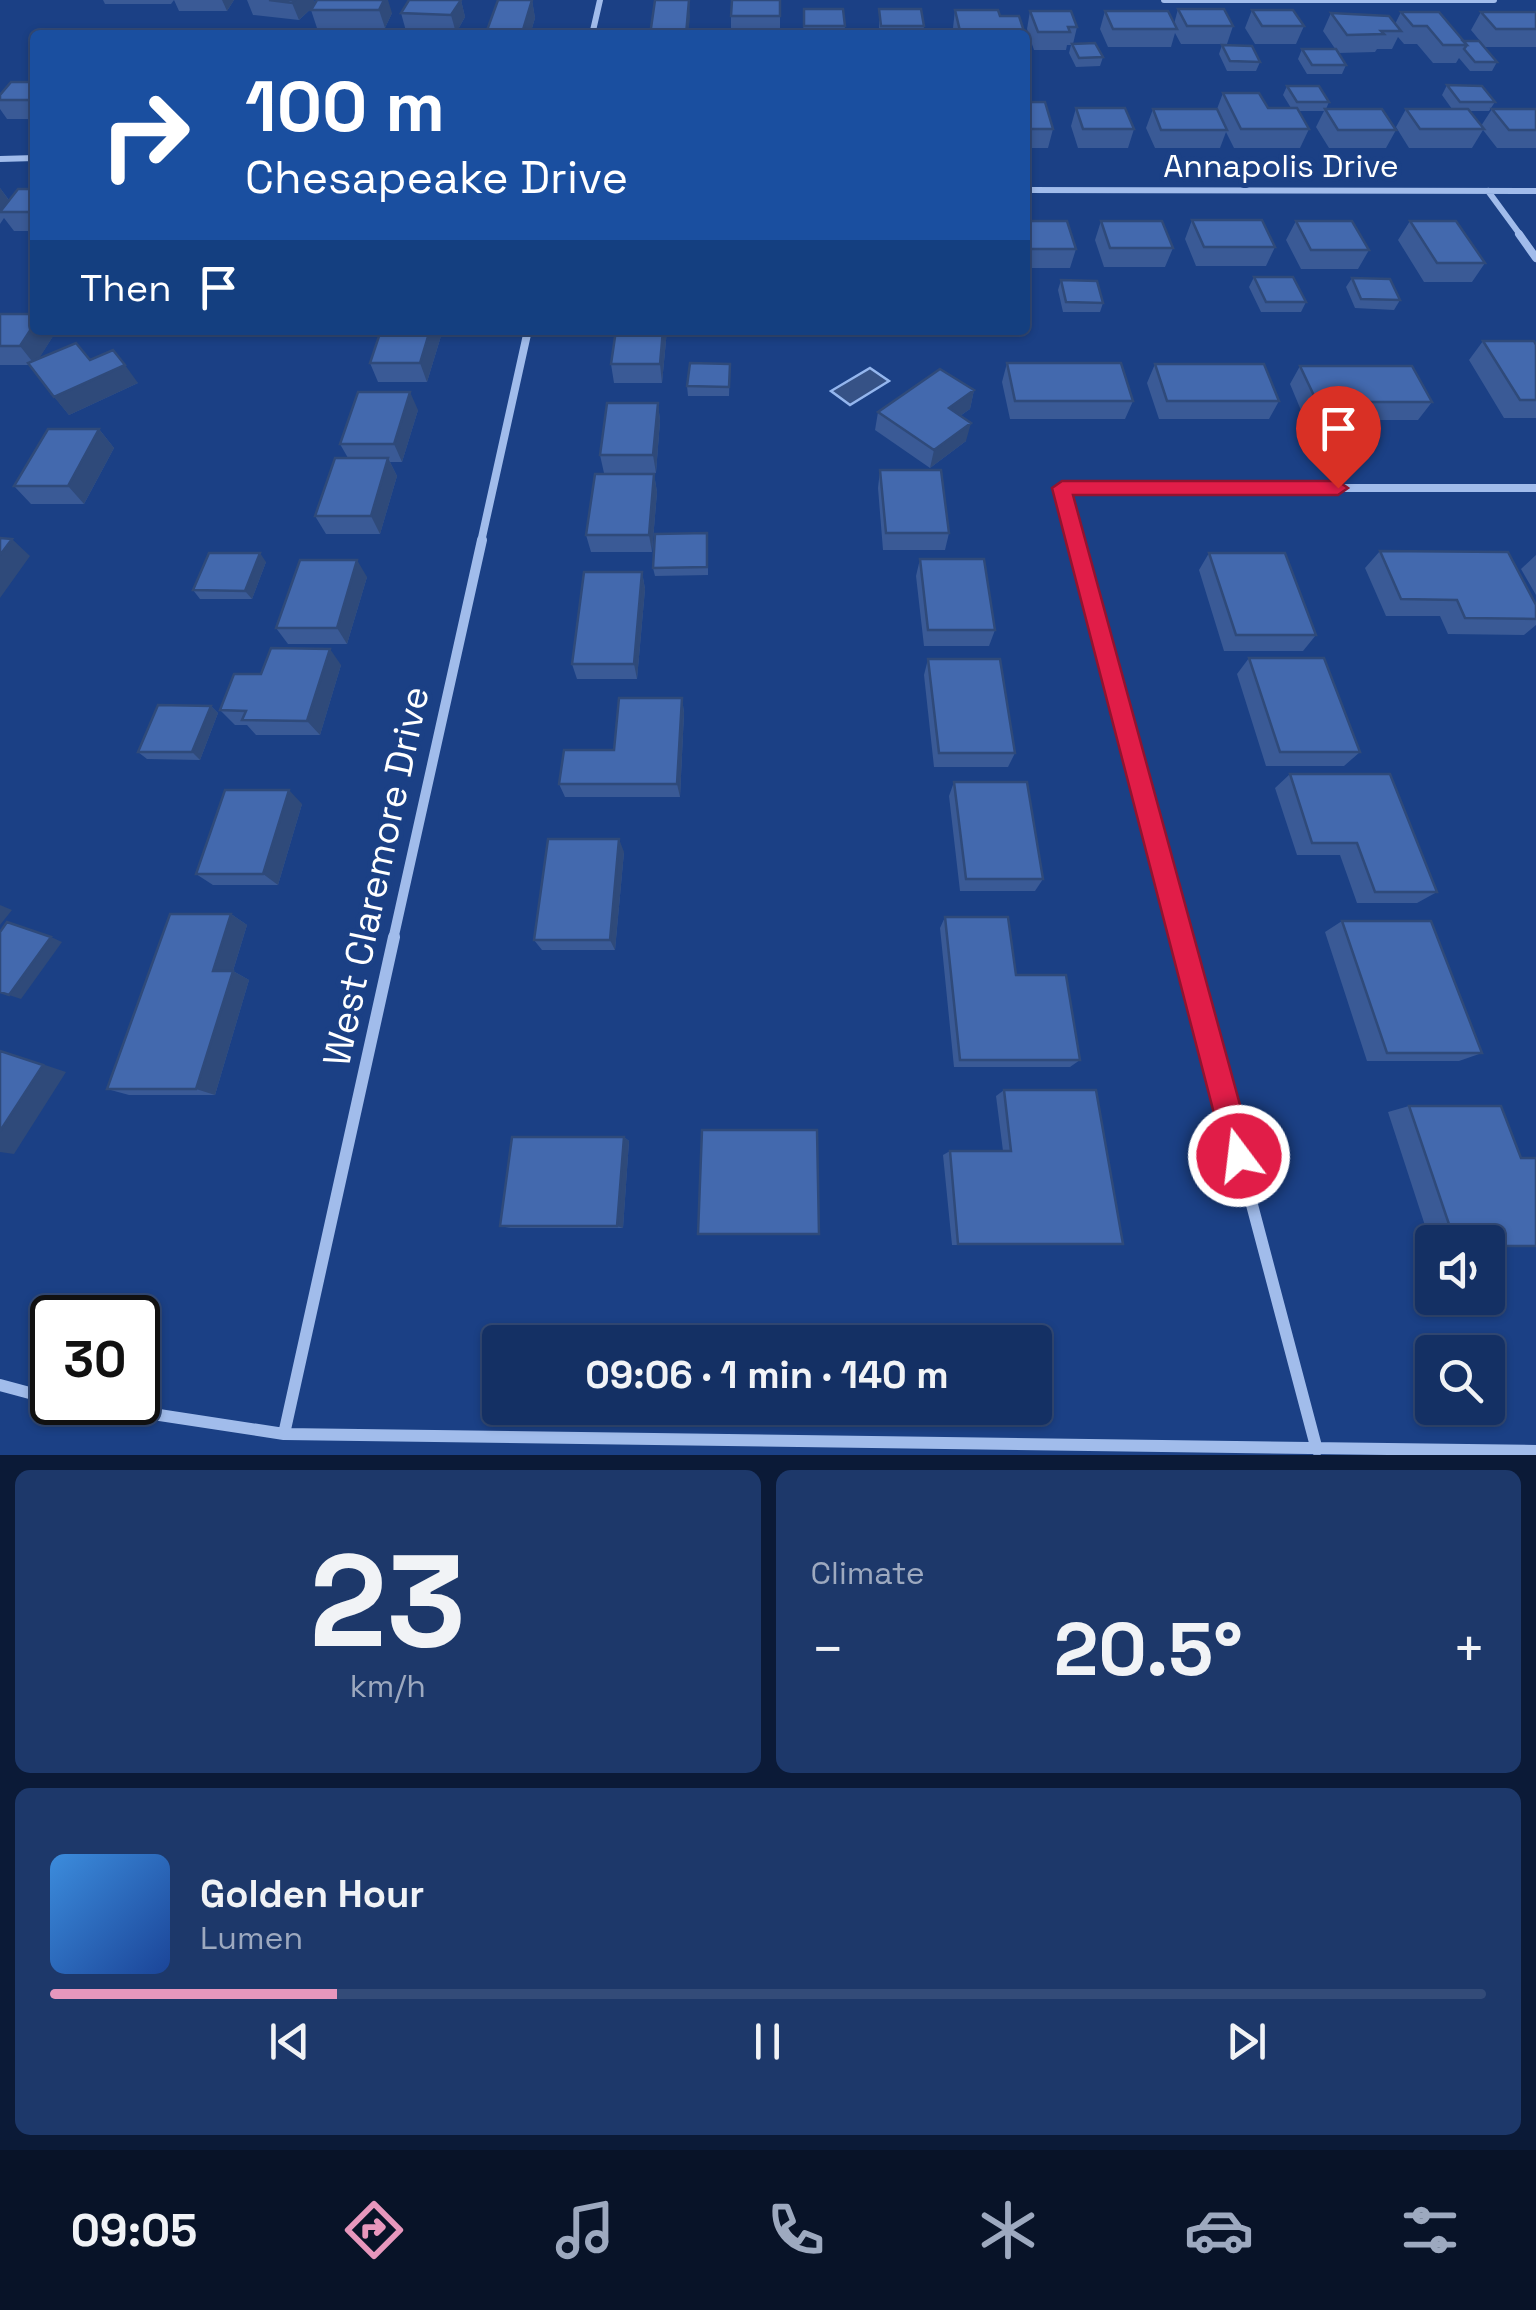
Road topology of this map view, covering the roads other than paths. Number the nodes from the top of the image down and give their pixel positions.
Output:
1 (600, 0) edge
2 (1164, 0) edge
3 (1494, 0) edge
4 (593, 30) edge
5 (0, 158) edge
6 (30, 158) edge
7 (1030, 190) edge
8 (1488, 191) junction
9 (1536, 191) edge
10 (1536, 258) edge
11 (527, 335) edge
12 (1536, 488) edge
13 (0, 1385) edge
14 (30, 1393) edge
15 (160, 1415) edge
16 (284, 1434) junction
17 (1317, 1450) junction
18 (1536, 1451) edge

1 - 4 street
2 - 3 street
5 - 6 street
7 - 8 street, Annapolis Drive
8 - 9 street, Annapolis Drive
8 - 10 street
11 - 16 street, West Claremore Drive
12 - 17 street
13 - 14 street
15 - 16 street
16 - 17 street
17 - 18 street

